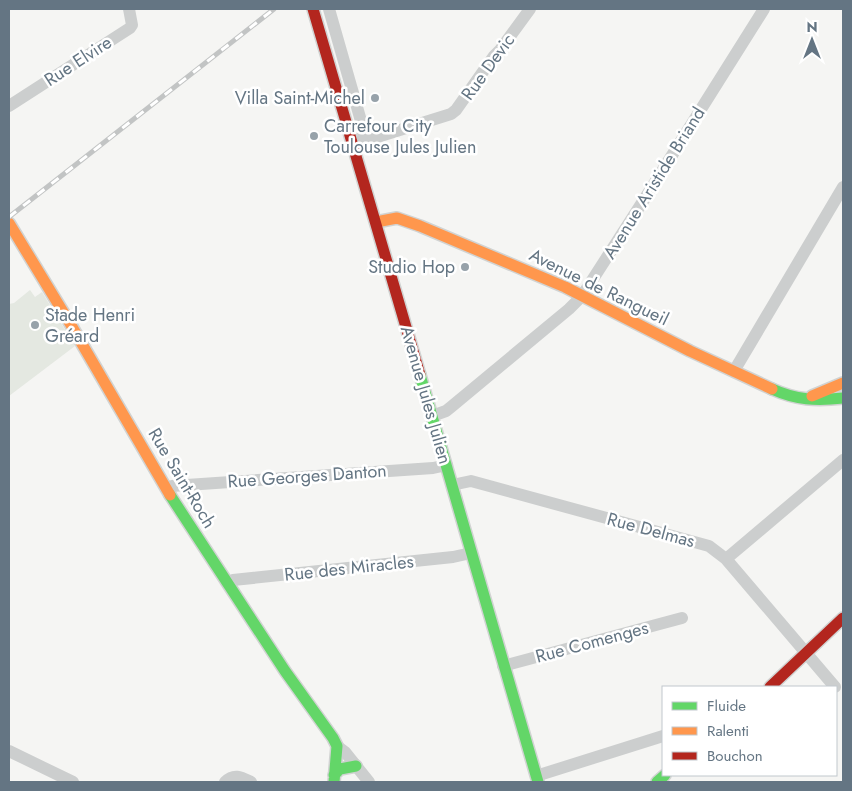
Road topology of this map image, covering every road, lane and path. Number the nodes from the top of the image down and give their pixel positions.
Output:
1 (129, 9) edge
2 (314, 9) edge
3 (328, 9) edge
4 (530, 9) edge
5 (764, 9) edge
6 (9, 106) edge
7 (358, 141) junction
8 (843, 187) edge
9 (9, 222) edge
10 (376, 222) junction
11 (582, 296) junction
12 (734, 371) junction
13 (843, 383) edge
14 (843, 398) edge
15 (804, 399) junction
16 (432, 416) junction
17 (843, 460) edge
18 (447, 465) junction
19 (452, 485) junction
20 (167, 490) junction
21 (472, 553) junction
22 (726, 559) junction
23 (227, 583) junction
24 (682, 618) dead end
25 (843, 618) edge
26 (805, 654) junction
27 (503, 666) junction
28 (771, 686) edge
29 (833, 686) edge
30 (662, 736) edge
31 (337, 746) junction
32 (9, 751) edge
33 (356, 766) junction
34 (334, 779) edge
35 (537, 779) edge
36 (73, 782) edge
37 (225, 782) edge
38 (251, 782) edge
39 (369, 782) edge

1 - 6 street, Rue Elvire
2 - 7 street, Avenue Jules Julien
3 - 7 street, Avenue Jules Julien
4 - 7 street, Rue Devic
5 - 11 street, Avenue Aristide Briand
7 - 10 street, Avenue Jules Julien
8 - 12 street
9 - 20 street, Rue Saint-Roch
10 - 11 street, Avenue de Rangueil
10 - 16 street, Avenue Jules Julien
11 - 12 street, Avenue de Rangueil
11 - 16 street, Avenue Aristide Briand
12 - 15 street, Avenue de Rangueil
13 - 15 street
14 - 15 street, Avenue de Rangueil
16 - 18 street, Avenue Jules Julien
17 - 22 street
18 - 19 street, Avenue Jules Julien
18 - 20 street, Rue Georges Danton
19 - 21 street, Avenue Jules Julien
19 - 22 street, Rue Delmas
20 - 23 street, Rue Saint-Roch
21 - 23 street, Rue des Miracles
21 - 27 street, Avenue Jules Julien
22 - 26 street, Rue Delmas
23 - 31 street, Rue Saint-Roch
24 - 27 street, Rue Comenges
25 - 26 street
26 - 28 street
26 - 29 street, Rue Delmas
27 - 35 street, Avenue Jules Julien
30 - 35 street
31 - 33 street
31 - 34 street
32 - 36 street
33 - 34 street
33 - 39 street
37 - 38 street

